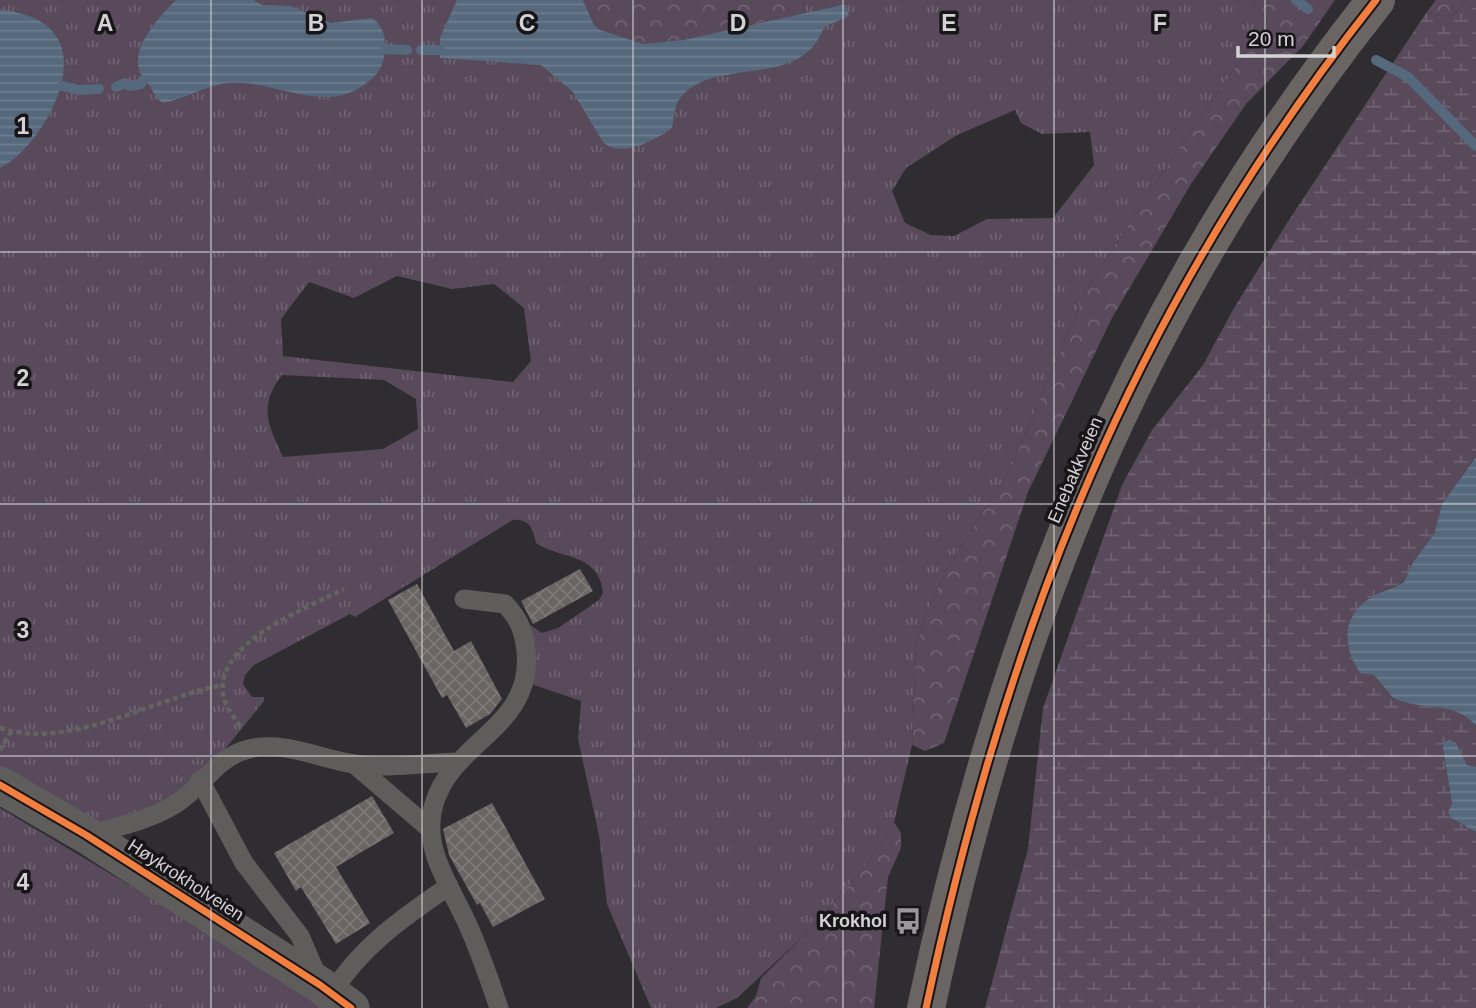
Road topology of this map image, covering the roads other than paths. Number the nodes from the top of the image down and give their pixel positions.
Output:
1 (1376, 0) edge
2 (464, 599) dead end
3 (456, 762) junction
4 (354, 764) junction
5 (200, 780) junction
6 (0, 785) edge
7 (430, 829) junction
8 (86, 835) junction
9 (449, 886) junction
10 (334, 995) edge
11 (499, 1008) edge
12 (926, 1008) edge

1 - 12 main road, Enebakkveien
2 - 3 lane
3 - 4 lane
3 - 7 lane
4 - 5 lane
4 - 7 lane
5 - 8 lane
5 - 10 lane
6 - 8 street, Høykrokholveien
7 - 9 lane
8 - 10 street, Høykrokholveien
9 - 10 lane
9 - 11 lane

